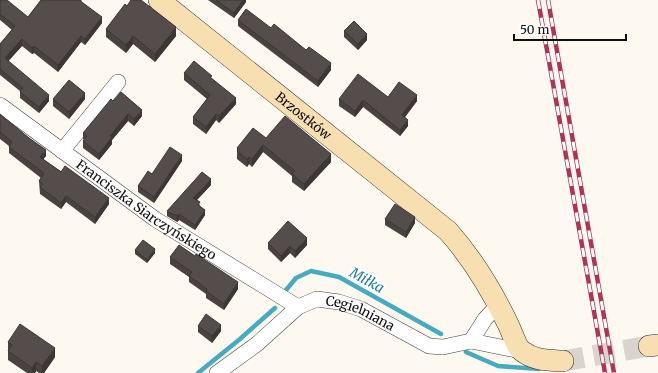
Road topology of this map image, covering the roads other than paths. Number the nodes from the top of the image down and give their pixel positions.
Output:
1 (160, 0) edge
2 (118, 82) dead end
3 (0, 106) edge
4 (62, 151) junction
5 (498, 304) junction
6 (298, 307) junction
7 (471, 341) junction
8 (521, 351) junction
9 (563, 360) tunnel mouth
10 (217, 373) edge

1 - 5 street, Brzostków
2 - 4 street
3 - 4 street, Franciszka Siarczyńskiego
4 - 6 street, Franciszka Siarczyńskiego
5 - 7 street
5 - 8 street, Brzostków
6 - 7 street, Cegielniana
6 - 10 street, Cegielniana
7 - 8 street, Cegielniana
8 - 9 street

